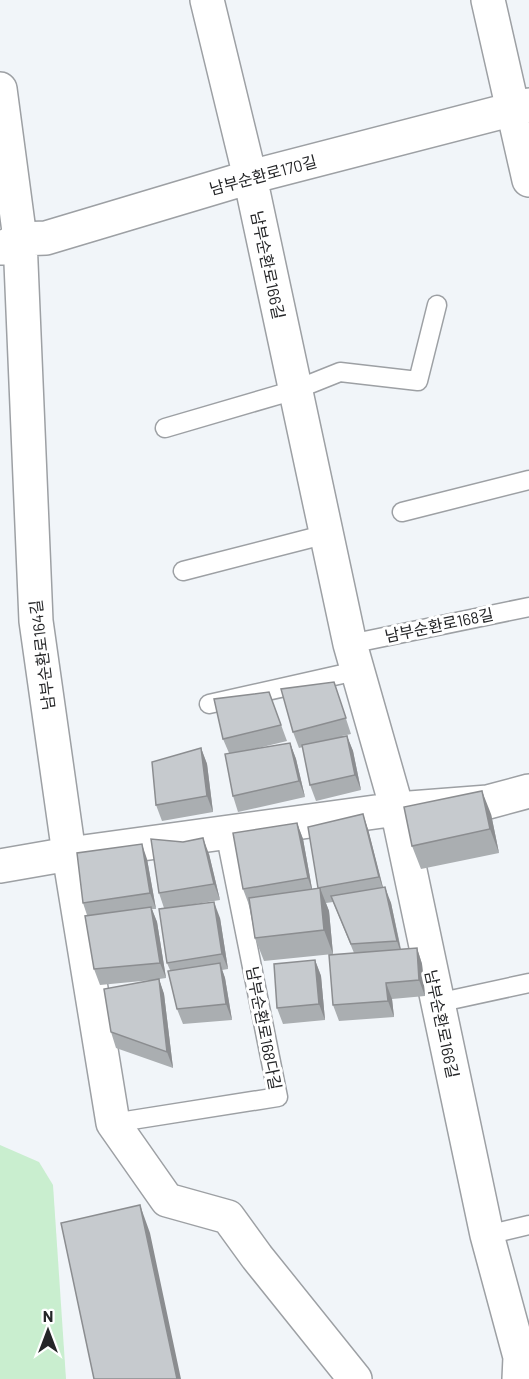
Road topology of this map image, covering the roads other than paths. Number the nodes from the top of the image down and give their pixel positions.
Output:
1 (207, 0) edge
2 (488, 0) edge
3 (0, 89) edge
4 (521, 107) edge
5 (250, 177) junction
6 (529, 180) edge
7 (10, 244) edge
8 (438, 305) dead end
9 (295, 390) junction
10 (165, 428) dead end
11 (529, 480) edge
12 (402, 513) dead end
13 (327, 534) junction
14 (183, 571) dead end
15 (529, 607) edge
16 (353, 657) junction
17 (209, 704) dead end
18 (529, 791) edge
19 (397, 809) junction
20 (225, 832) junction
21 (69, 854) junction
22 (0, 866) edge
23 (529, 983) edge
24 (438, 1003) junction
25 (113, 1123) junction
26 (529, 1225) edge
27 (487, 1235) junction
28 (355, 1379) edge
29 (519, 1379) edge

1 - 5 street, 남부순환로166길
2 - 4 street
3 - 7 street, 남부순환로164길
4 - 5 street, 남부순환로170길
4 - 6 street
5 - 7 street, 남부순환로170길
5 - 9 street, 남부순환로166길
7 - 21 street, 남부순환로164길
8 - 9 lane
9 - 10 lane
9 - 13 street, 남부순환로166길
11 - 12 lane
13 - 14 lane
13 - 16 street, 남부순환로166길
15 - 16 lane, 남부순환로168길
16 - 17 lane
16 - 19 street, 남부순환로166길
18 - 19 street
19 - 20 street
19 - 24 street, 남부순환로166길
20 - 21 street
20 - 25 lane, 남부순환로168다길
21 - 22 street
21 - 25 street, 남부순환로164길
23 - 24 lane
24 - 27 street, 남부순환로166길
25 - 28 street, 남부순환로164길
26 - 27 lane
27 - 29 street, 남부순환로166길

